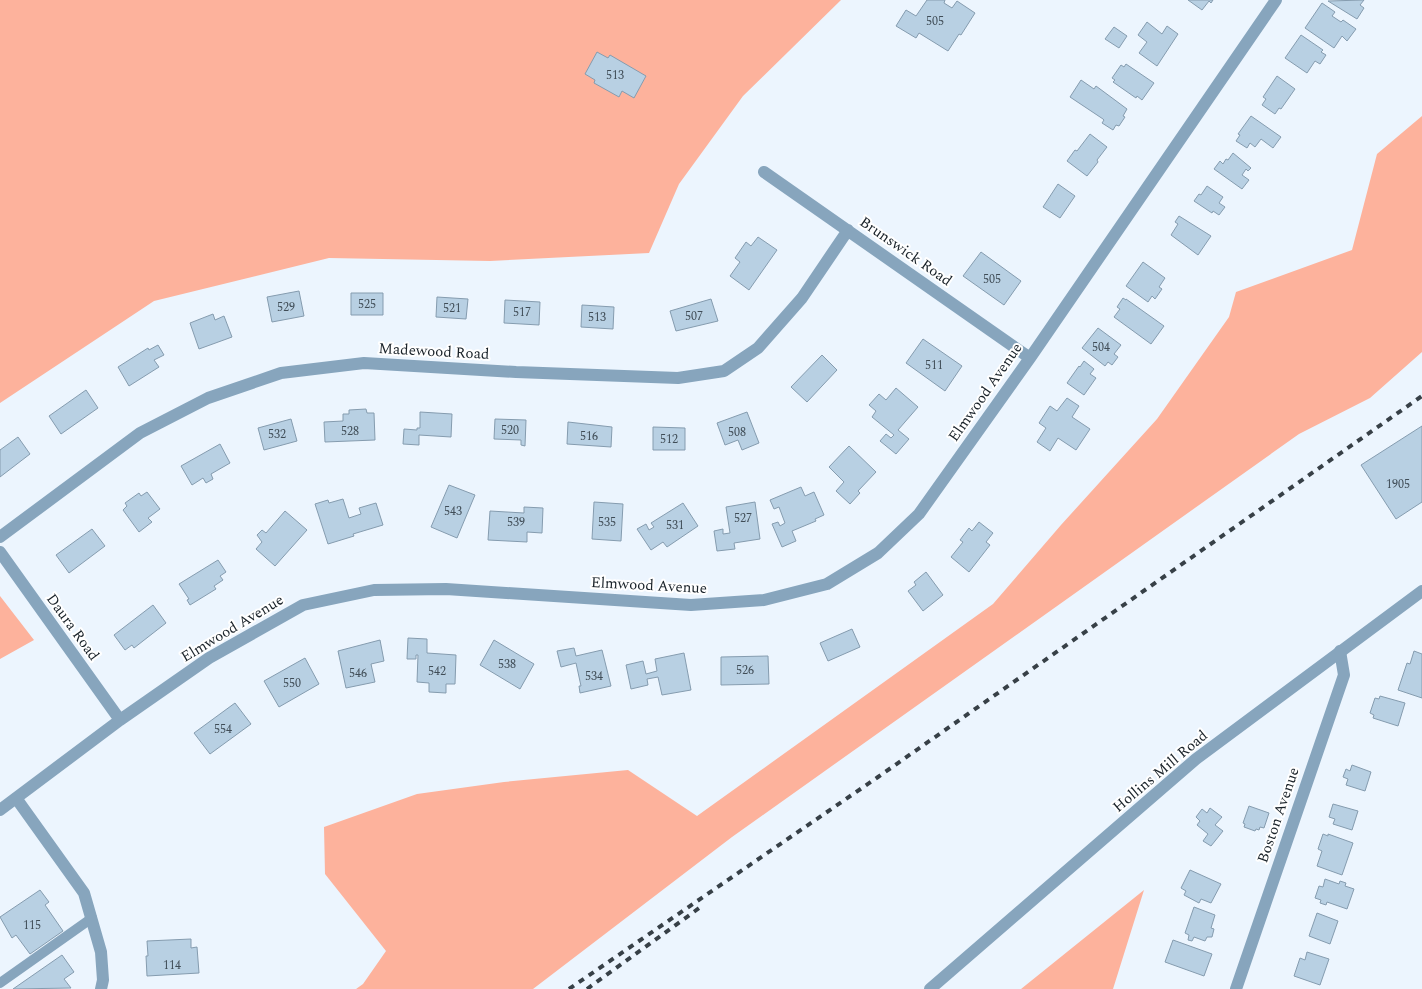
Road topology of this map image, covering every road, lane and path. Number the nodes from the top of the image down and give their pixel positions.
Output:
1 (1276, 0) edge
2 (764, 172) dead end
3 (848, 230) junction
4 (1030, 358) junction
5 (0, 537) edge
6 (0, 552) edge
7 (1422, 592) edge
8 (1340, 651) junction
9 (120, 720) junction
10 (16, 798) junction
11 (0, 810) edge
12 (92, 918) junction
13 (0, 983) edge
14 (101, 989) edge
15 (930, 989) edge
16 (1236, 989) edge

1 - 4 street, Elmwood Avenue
2 - 3 street, Brunswick Road
3 - 4 street, Brunswick Road
3 - 5 street, Madewood Road
4 - 9 street, Elmwood Avenue
6 - 9 street, Daura Road
7 - 8 street, Hollins Mill Road
8 - 15 street, Hollins Mill Road
8 - 16 street, Boston Avenue
9 - 10 street, Elmwood Avenue
10 - 11 street, Elmwood Avenue
10 - 12 street
12 - 13 lane
12 - 14 street

